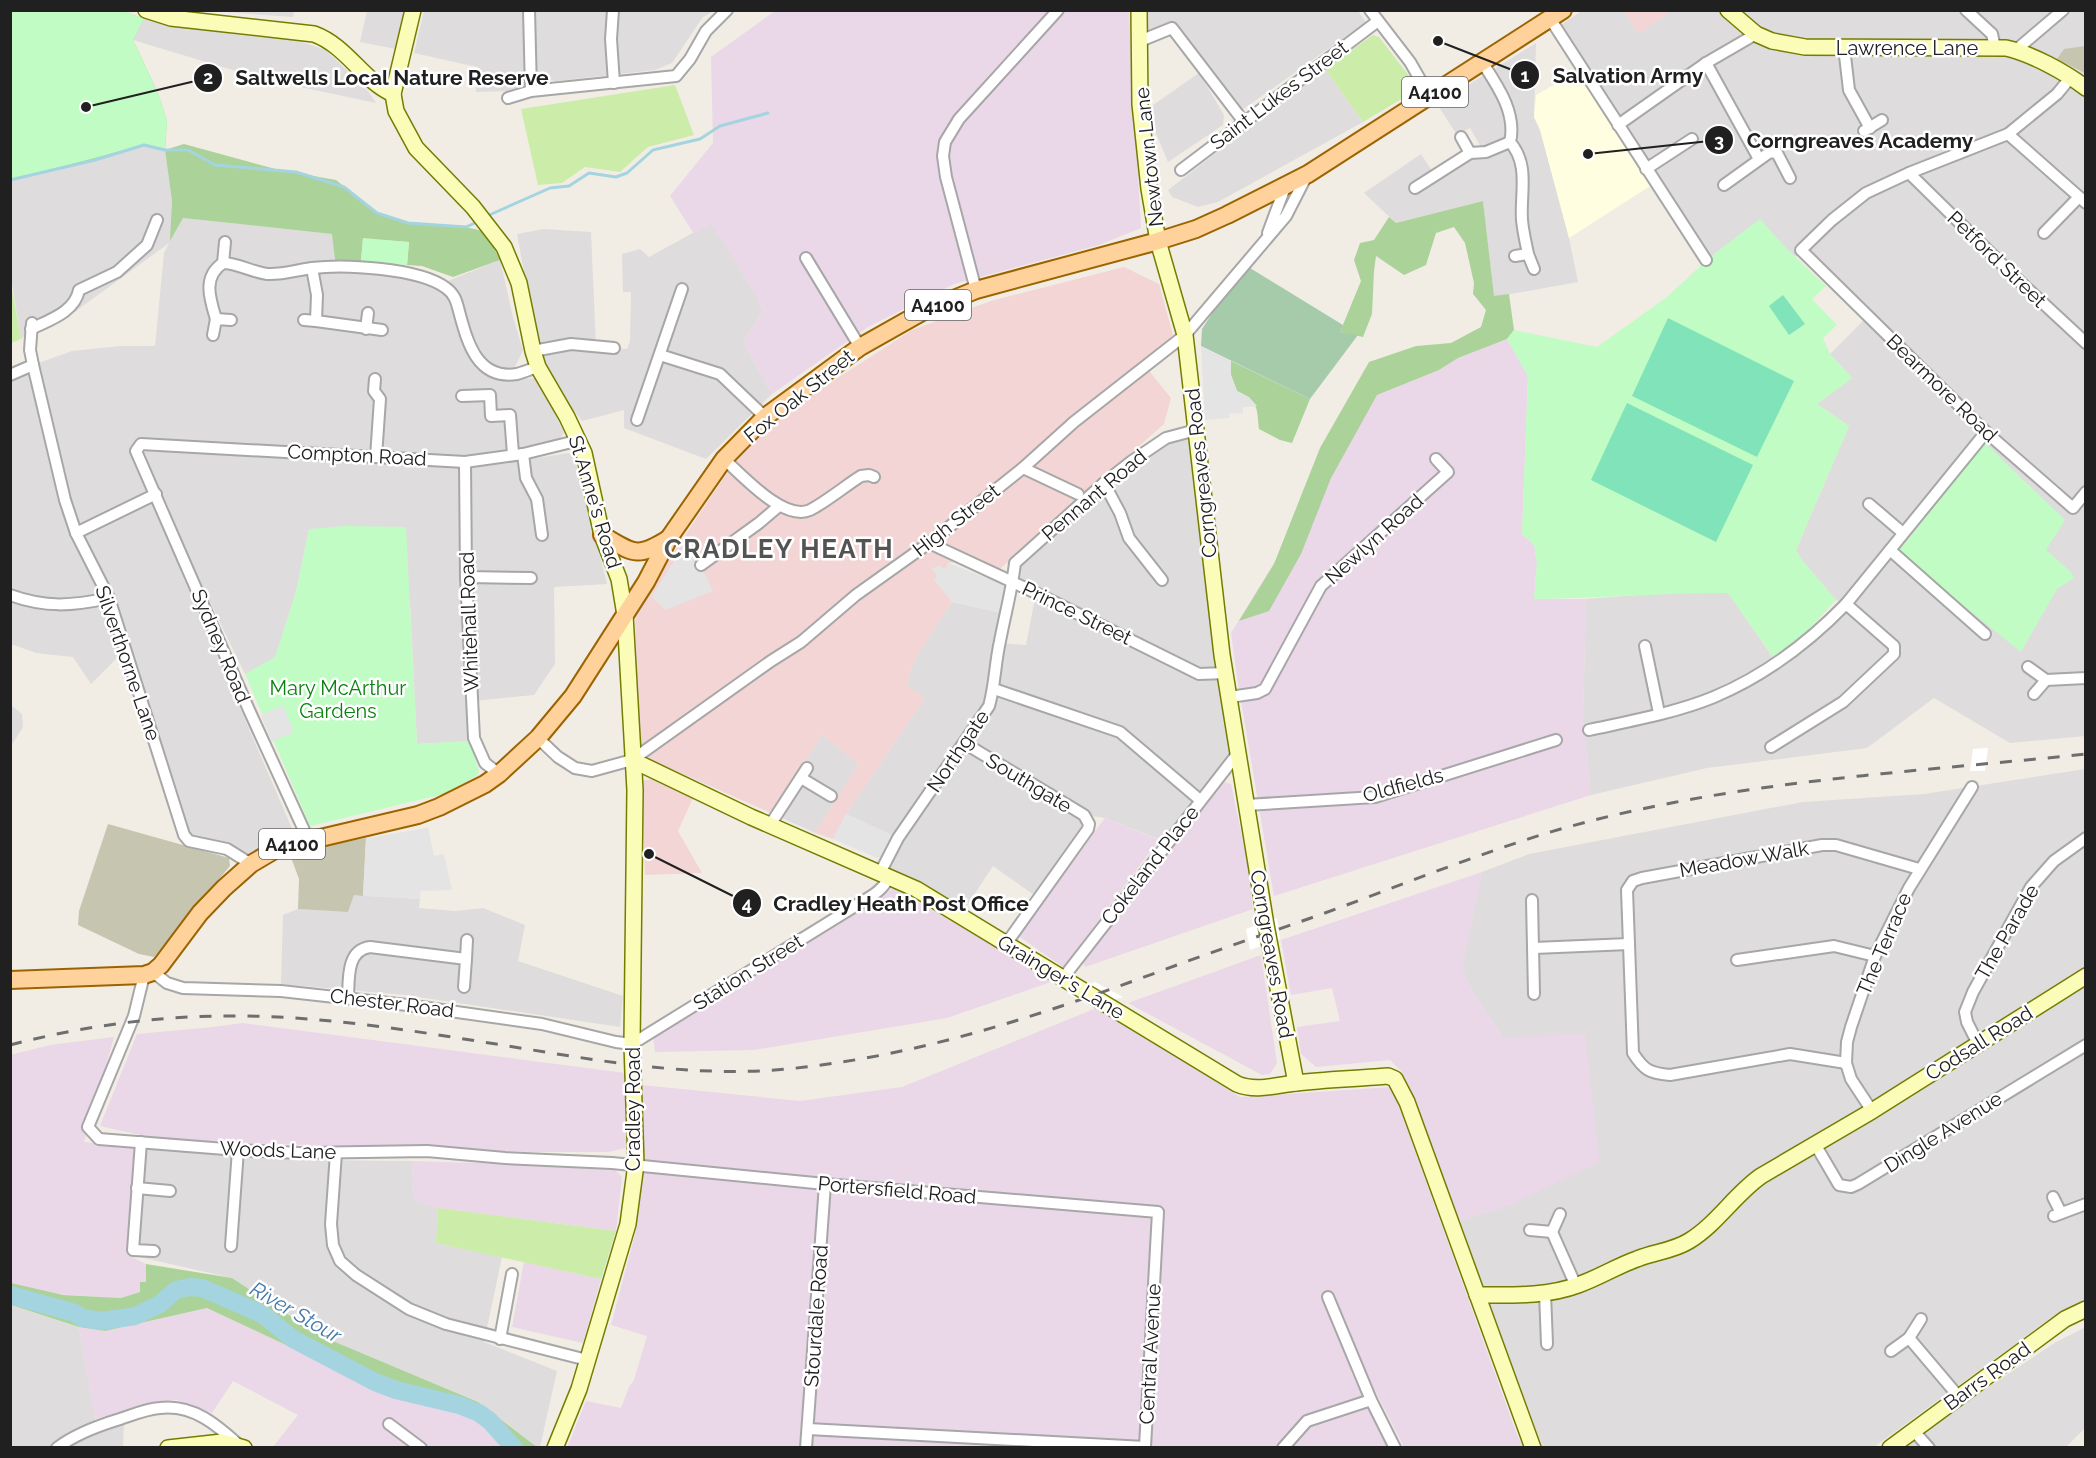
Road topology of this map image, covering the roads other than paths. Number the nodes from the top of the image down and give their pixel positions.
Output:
1 (146, 10) edge
2 (413, 10) edge
3 (529, 10) edge
4 (614, 10) edge
5 (727, 10) edge
6 (1058, 10) edge
7 (1139, 10) edge
8 (1370, 10) edge
9 (1728, 10) edge
10 (1966, 10) edge
11 (2063, 10) edge
12 (1557, 15) edge
13 (205, 16) edge
14 (1378, 21) junction
15 (1756, 34) junction
16 (1140, 41) junction
17 (1845, 47) junction
18 (1995, 48) junction
19 (2016, 50) junction
20 (1482, 62) junction
21 (1706, 63) junction
22 (2071, 77) junction
23 (614, 83) junction
24 (2085, 88) edge
25 (531, 91) junction
26 (393, 94) junction
27 (1429, 95) junction
28 (508, 98) dead end
29 (1882, 120) dead end
30 (1244, 122) junction
31 (1618, 125) junction
32 (2008, 134) junction
33 (1461, 137) dead end
34 (1692, 139) dead end
35 (1510, 142) junction
36 (1470, 153) junction
37 (1759, 159) junction
38 (1646, 169) junction
39 (1180, 170) dead end
40 (1909, 173) junction
41 (1308, 174) junction
42 (1791, 178) dead end
43 (1724, 185) dead end
44 (1285, 186) junction
45 (1415, 188) dead end
46 (2082, 200) edge
47 (157, 220) dead end
48 (2044, 233) dead end
49 (225, 242) dead end
50 (1158, 242) junction
51 (1528, 254) junction
52 (1515, 256) dead end
53 (806, 258) dead end
54 (1706, 260) dead end
55 (222, 263) junction
56 (312, 268) junction
57 (1534, 269) dead end
58 (682, 289) dead end
59 (975, 290) junction
60 (368, 313) dead end
61 (216, 319) junction
62 (231, 320) dead end
63 (304, 320) dead end
64 (316, 321) junction
65 (366, 329) junction
66 (382, 330) dead end
67 (213, 335) dead end
68 (1185, 335) junction
69 (2085, 343) edge
70 (860, 347) junction
71 (614, 348) dead end
72 (532, 351) junction
73 (660, 355) junction
74 (33, 365) junction
75 (538, 367) junction
76 (10, 375) edge
77 (375, 379) dead end
78 (462, 396) dead end
79 (765, 417) junction
80 (637, 420) dead end
81 (1196, 429) junction
82 (1986, 432) junction
83 (580, 440) junction
84 (136, 451) joint
85 (518, 454) junction
86 (376, 457) junction
87 (724, 459) junction
88 (1436, 459) dead end
89 (465, 462) junction
90 (1023, 468) junction
91 (874, 477) dead end
92 (1104, 483) junction
93 (2085, 492) edge
94 (156, 494) junction
95 (1078, 494) dead end
96 (1869, 504) dead end
97 (779, 506) junction
98 (76, 533) junction
99 (1904, 533) junction
100 (542, 535) dead end
101 (602, 535) junction
102 (669, 538) junction
103 (929, 543) junction
104 (1890, 550) junction
105 (701, 565) dead end
106 (466, 577) junction
107 (531, 578) dead end
108 (1162, 580) dead end
109 (1013, 582) junction
110 (10, 595) edge
111 (109, 598) junction
112 (1846, 604) junction
113 (625, 615) junction
114 (1985, 634) dead end
115 (1645, 646) dead end
116 (2028, 667) dead end
117 (1226, 673) junction
118 (2085, 678) edge
119 (2046, 680) junction
120 (994, 689) junction
121 (2034, 694) dead end
122 (1230, 697) junction
123 (1659, 713) junction
124 (1589, 730) dead end
125 (538, 738) junction
126 (1557, 740) dead end
127 (964, 743) junction
128 (1771, 747) dead end
129 (1238, 753) junction
130 (632, 760) junction
131 (499, 774) junction
132 (1972, 786) dead end
133 (831, 796) dead end
134 (1200, 800) junction
135 (1246, 805) junction
136 (770, 825) junction
137 (2085, 838) edge
138 (308, 839) junction
139 (251, 864) junction
140 (1919, 869) junction
141 (884, 875) junction
142 (1532, 900) dead end
143 (467, 940) dead end
144 (1006, 944) junction
145 (1629, 944) junction
146 (1534, 948) junction
147 (1875, 956) junction
148 (466, 959) junction
149 (1737, 960) dead end
150 (148, 974) junction
151 (2085, 976) edge
152 (1063, 978) junction
153 (10, 980) edge
154 (464, 987) dead end
155 (1534, 994) dead end
156 (348, 998) junction
157 (632, 1044) junction
158 (1978, 1044) junction
159 (2085, 1045) edge
160 (1846, 1063) junction
161 (1296, 1083) junction
162 (1872, 1111) junction
163 (141, 1142) junction
164 (1815, 1144) junction
165 (238, 1150) junction
166 (336, 1152) junction
167 (636, 1164) junction
168 (825, 1184) junction
169 (137, 1188) junction
170 (170, 1191) dead end
171 (2053, 1197) dead end
172 (2085, 1204) edge
173 (1158, 1212) joint
174 (1560, 1214) dead end
175 (1530, 1230) dead end
176 (1552, 1232) junction
177 (231, 1246) dead end
178 (154, 1251) dead end
179 (512, 1274) dead end
180 (1576, 1286) junction
181 (1545, 1293) junction
182 (1477, 1295) junction
183 (1328, 1297) dead end
184 (2085, 1309) edge
185 (1920, 1319) dead end
186 (1909, 1338) junction
187 (500, 1339) junction
188 (1546, 1344) dead end
189 (1891, 1352) dead end
190 (587, 1360) junction
191 (1959, 1397) junction
192 (1371, 1400) junction
193 (388, 1424) dead end
194 (808, 1429) junction
195 (1913, 1430) junction
196 (981, 1443) edge
197 (242, 1447) edge
198 (57, 1448) edge
199 (168, 1448) edge
200 (422, 1448) edge
201 (555, 1448) edge
202 (806, 1448) edge
203 (1283, 1448) edge
204 (1395, 1448) edge
205 (1533, 1448) edge
206 (1890, 1448) edge
207 (1929, 1448) edge

1 - 13 street
2 - 26 street
3 - 25 street
4 - 23 street
5 - 23 street
6 - 59 street
7 - 16 street, Newtown Lane
8 - 14 street
9 - 15 street, Lawrence Lane
10 - 18 street
11 - 19 street
12 - 20 main road, A4100
12 - 31 street
13 - 26 street
14 - 27 street
14 - 30 street, Saint Lukes Street
15 - 17 street, Lawrence Lane
15 - 21 street
16 - 30 street
16 - 50 street, Newtown Lane
17 - 18 street, Lawrence Lane
17 - 29 street
18 - 19 street, Lawrence Lane
19 - 22 street, Lawrence Lane
20 - 27 main road, A4100
20 - 35 street
21 - 31 street
21 - 37 street
22 - 24 street, Lawrence Lane
22 - 32 street
23 - 25 street
25 - 28 street
26 - 72 street, St Anne's Road
27 - 41 main road, A4100
30 - 39 street, Saint Lukes Street
31 - 38 street
32 - 40 street
32 - 46 street
33 - 36 street
34 - 38 street
35 - 36 street
35 - 51 street
36 - 45 street
37 - 42 street
37 - 43 street
38 - 54 street
40 - 69 street, Petford Street
40 - 82 street, Bearmore Road
41 - 44 main road, A4100
41 - 68 street
44 - 50 main road, A4100
44 - 68 street
46 - 48 street
47 - 74 street, Silverthorne Lane
49 - 55 street
50 - 59 main road, Fox Oak Street / A4100
50 - 68 street, Newtown Lane
51 - 52 street
51 - 57 street
53 - 70 street
55 - 56 street
55 - 61 street
56 - 64 street
56 - 75 street
58 - 73 street
59 - 70 main road, Fox Oak Street / A4100
60 - 65 street
61 - 62 street
61 - 67 street
63 - 64 street
64 - 65 street
65 - 66 street
68 - 81 street, Corngreaves Road
68 - 90 street, High Street
70 - 79 main road, Fox Oak Street / A4100
71 - 72 street
72 - 75 street, St Anne's Road
73 - 79 street
73 - 80 street
74 - 76 street
74 - 98 street, Silverthorne Lane
75 - 83 street, St Anne's Road
77 - 86 street
78 - 85 street
79 - 87 main road, Fox Oak Street / A4100
81 - 92 street, Pennant Road
81 - 117 street, Corngreaves Road
82 - 93 street, Bearmore Road
82 - 99 street
83 - 85 street, Compton Road
83 - 101 street, St Anne's Road
84 - 86 street, Compton Road
84 - 94 street, Sydney Road
85 - 89 street, Compton Road
85 - 100 street
86 - 89 street, Compton Road
87 - 97 street
87 - 102 main road, Fox Oak Street / A4100
88 - 122 street, Newlyn Road
89 - 106 street, Whitehall Road
90 - 95 street
90 - 103 street, High Street
91 - 97 street
92 - 108 street
92 - 109 street, Pennant Road
94 - 98 street
94 - 138 street, Sydney Road
96 - 99 street
97 - 105 street
98 - 111 street, Silverthorne Lane
99 - 104 street
101 - 102 main road
101 - 113 street, St Anne's Road
102 - 113 main road, Fox Oak Street / A4100
103 - 109 street, Prince Street
103 - 130 street, High Street
104 - 112 street
104 - 114 street
106 - 107 street
106 - 131 street, Whitehall Road
109 - 117 street, Prince Street
109 - 120 street, Northgate
110 - 111 street
111 - 139 street, Silverthorne Lane
112 - 123 street
112 - 128 street
113 - 125 main road, Fox Oak Street / A4100
113 - 130 street, St Anne's Road
115 - 123 street
116 - 119 street
117 - 122 street, Corngreaves Road
118 - 119 street
119 - 121 street
120 - 127 street, Northgate
120 - 134 street
122 - 129 street, Corngreaves Road
123 - 124 street
125 - 130 street
125 - 131 main road, Fox Oak Street / A4100
126 - 135 street, Oldfields
127 - 141 street, Northgate
127 - 144 street, Southgate
129 - 134 street, Cokeland Place
129 - 135 street, Corngreaves Road
130 - 136 street, Grainger's Lane
130 - 157 street, Cradley Road
131 - 138 main road, Fox Oak Street / A4100
132 - 140 street, The Terrace
133 - 136 street
134 - 152 street, Cokeland Place
135 - 161 street, Corngreaves Road
136 - 141 street, Grainger's Lane
137 - 158 street, The Parade
138 - 139 main road, A4100
139 - 150 main road, A4100
140 - 145 street, Meadow Walk
140 - 147 street, The Terrace
141 - 144 street, Grainger's Lane
141 - 157 street, Station Street
142 - 146 street
143 - 148 street
144 - 152 street, Grainger's Lane
145 - 146 street
145 - 160 street, Meadow Walk
146 - 155 street
147 - 149 street
147 - 160 street, The Terrace
148 - 154 street
148 - 156 street
150 - 153 main road
150 - 156 street, Chester Road
150 - 163 street, Woods Lane
151 - 158 street, Codsall Road
152 - 161 street, Grainger's Lane
156 - 157 street, Chester Road
157 - 167 street, Cradley Road
158 - 162 street, Codsall Road
159 - 164 street, Dingle Avenue
160 - 162 street
161 - 182 street
162 - 164 street, Codsall Road
163 - 165 street, Woods Lane
163 - 169 street
164 - 180 street, Codsall Road
165 - 166 street, Woods Lane
165 - 177 street
166 - 167 street, Woods Lane
166 - 187 street
167 - 168 street, Portersfield Road
167 - 190 street, Cradley Road
168 - 173 street, Portersfield Road
168 - 194 street, Stourdale Road
169 - 170 street
169 - 178 street
171 - 172 street
173 - 196 street, Central Avenue
174 - 176 street
175 - 176 street
176 - 180 street
179 - 187 street
180 - 181 street, Codsall Road
181 - 182 street, Codsall Road
181 - 188 street
182 - 205 street
183 - 192 street
184 - 191 street, Barrs Road
185 - 186 street
186 - 189 street
186 - 191 street
187 - 190 street
190 - 201 street, Cradley Road
191 - 195 street, Barrs Road
192 - 203 street
192 - 204 street
193 - 200 street
194 - 196 street, Central Avenue
194 - 202 street, Stourdale Road
195 - 206 street, Barrs Road
195 - 207 street
197 - 198 street
197 - 199 street

